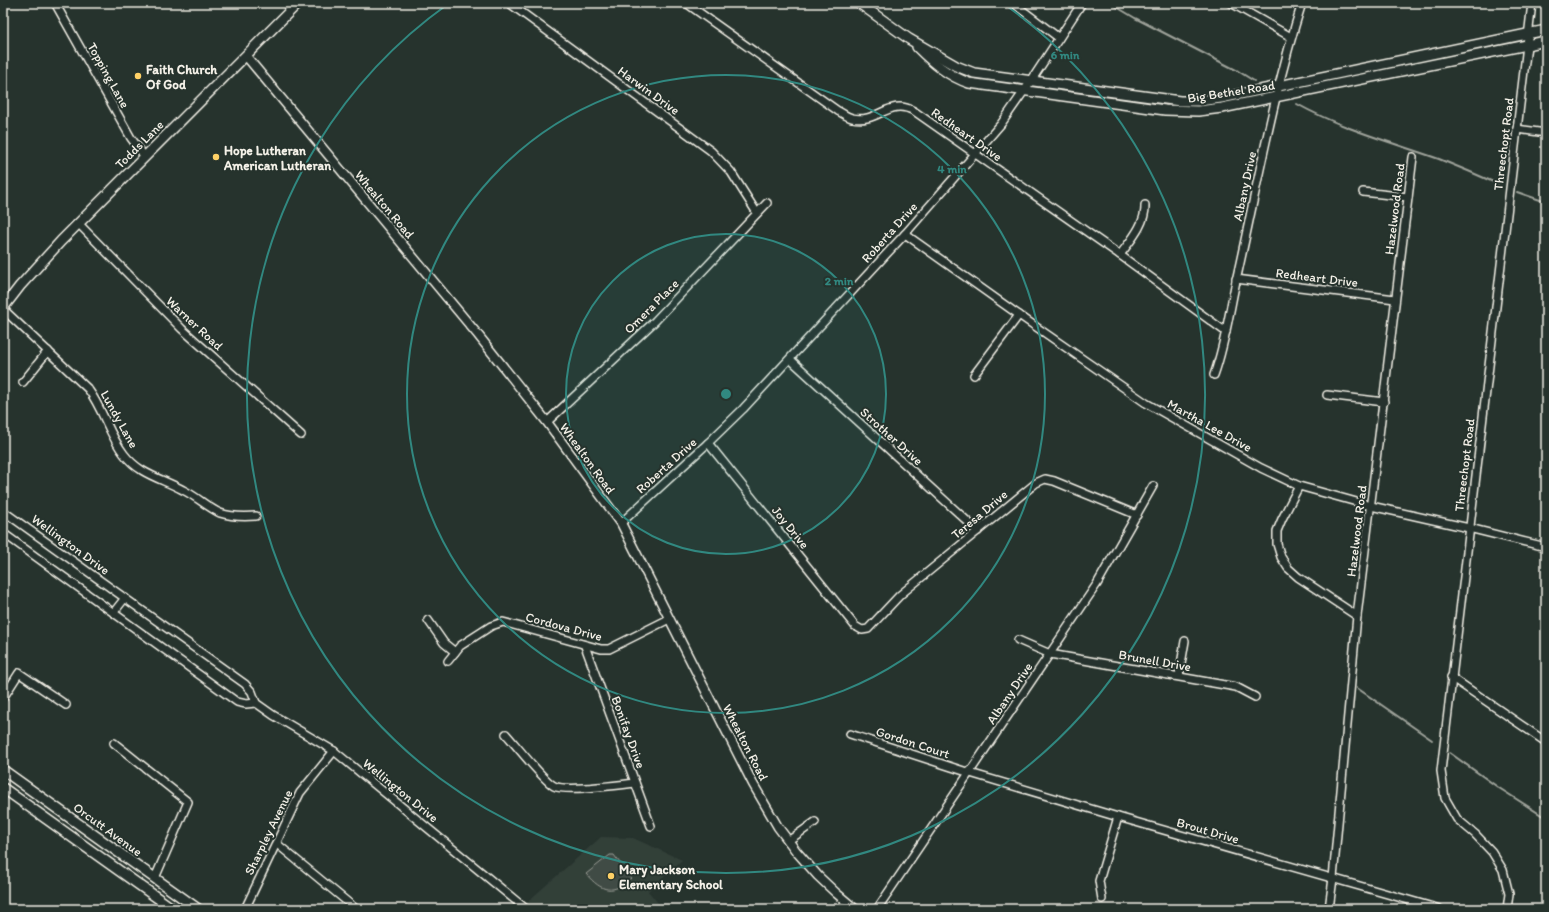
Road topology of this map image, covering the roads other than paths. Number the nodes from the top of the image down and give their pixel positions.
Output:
1 (55, 3) edge
2 (298, 3) edge
3 (509, 3) edge
4 (686, 3) edge
5 (860, 3) edge
6 (1013, 3) edge
7 (1082, 3) edge
8 (1231, 3) edge
9 (1302, 3) edge
10 (1532, 3) edge
11 (1546, 30) edge
12 (1529, 34) junction
13 (1291, 37) junction
14 (1059, 38) junction
15 (908, 39) junction
16 (1546, 41) edge
17 (1527, 44) junction
18 (246, 56) junction
19 (1031, 81) junction
20 (1279, 86) junction
21 (1024, 91) junction
22 (1276, 96) junction
23 (1157, 99) junction
24 (1156, 109) junction
25 (1517, 129) junction
26 (1546, 133) edge
27 (974, 154) junction
28 (145, 156) junction
29 (1413, 157) dead end
30 (1363, 192) dead end
31 (1408, 197) junction
32 (767, 203) dead end
33 (1145, 205) dead end
34 (757, 213) junction
35 (78, 223) junction
36 (905, 234) junction
37 (1120, 255) junction
38 (1236, 279) junction
39 (1395, 299) junction
40 (3, 309) edge
41 (1019, 315) junction
42 (1226, 332) junction
43 (48, 351) junction
44 (790, 359) junction
45 (974, 375) dead end
46 (1214, 375) dead end
47 (23, 382) dead end
48 (1327, 394) dead end
49 (1384, 402) junction
50 (547, 422) junction
51 (301, 435) dead end
52 (708, 444) junction
53 (1153, 486) dead end
54 (1299, 486) junction
55 (1371, 506) junction
56 (3, 510) edge
57 (256, 516) dead end
58 (1137, 516) junction
59 (620, 523) junction
60 (1469, 528) junction
61 (978, 530) junction
62 (3, 533) edge
63 (1546, 547) edge
64 (125, 598) junction
65 (114, 612) junction
66 (1357, 616) junction
67 (669, 618) junction
68 (428, 620) dead end
69 (855, 626) joint
70 (1018, 640) dead end
71 (1186, 641) dead end
72 (584, 646) junction
73 (455, 652) junction
74 (1050, 654) junction
75 (448, 661) dead end
76 (1179, 676) junction
77 (1451, 677) junction
78 (1254, 697) dead end
79 (3, 698) edge
80 (256, 703) junction
81 (66, 705) dead end
82 (506, 734) dead end
83 (850, 734) dead end
84 (1546, 742) edge
85 (114, 743) dead end
86 (334, 751) junction
87 (3, 770) edge
88 (970, 773) junction
89 (635, 783) junction
90 (3, 788) edge
91 (1118, 818) junction
92 (815, 822) dead end
93 (651, 826) dead end
94 (788, 841) junction
95 (276, 843) junction
96 (155, 878) junction
97 (1333, 878) junction
98 (1102, 899) dead end
99 (525, 908) edge
100 (173, 909) edge
101 (198, 909) edge
102 (245, 909) edge
103 (356, 909) edge
104 (855, 909) edge
105 (877, 909) edge
106 (1329, 909) edge
107 (1440, 909) edge
108 (1507, 909) edge

1 - 28 street, Topping Lane
2 - 18 main road, Todds Lane
3 - 34 street, Harwin Drive
4 - 27 street, Redheart Drive
5 - 15 main road, Big Bethel Road
6 - 14 street
7 - 14 street, Roberta Drive
8 - 13 street
9 - 13 street, Albany Drive
10 - 12 street, Threechopt Road
11 - 12 main road, Big Bethel Road
12 - 17 street, Threechopt Road
12 - 20 main road, Big Bethel Road
13 - 20 street, Albany Drive
14 - 19 street, Roberta Drive
15 - 19 main road, Big Bethel Road
15 - 21 main road, Big Bethel Road
16 - 17 main road, Big Bethel Road
17 - 22 main road, Big Bethel Road
17 - 25 street, Threechopt Road
18 - 28 main road, Todds Lane
18 - 50 street, Whealton Road
19 - 21 street, Roberta Drive
19 - 23 main road, Big Bethel Road
20 - 22 street, Albany Drive
20 - 23 main road, Big Bethel Road
21 - 24 main road, Big Bethel Road
21 - 27 street, Roberta Drive
22 - 24 main road, Big Bethel Road
22 - 38 street, Albany Drive
23 - 24 main road
25 - 26 street
25 - 60 street, Threechopt Road
27 - 36 street, Roberta Drive
27 - 37 street, Redheart Drive
28 - 35 main road, Todds Lane
29 - 31 street, Hazelwood Road
30 - 31 street
31 - 39 street, Hazelwood Road
32 - 34 street, Omera Place
33 - 37 street
34 - 50 street, Omera Place
35 - 40 main road, Todds Lane
35 - 51 street, Warner Road
36 - 41 street, Martha Lee Drive
36 - 44 street, Roberta Drive
37 - 42 street, Redheart Drive
38 - 39 street, Redheart Drive
38 - 42 street, Albany Drive
39 - 49 street, Hazelwood Road
40 - 43 street, Lundy Lane
41 - 45 street
41 - 54 street, Martha Lee Drive
42 - 46 street, Albany Drive
43 - 47 street
43 - 57 street, Lundy Lane
44 - 52 street, Roberta Drive
44 - 61 street, Strother Drive
48 - 49 street
49 - 55 street, Hazelwood Road
50 - 59 street, Whealton Road
52 - 59 street, Roberta Drive
52 - 69 street, Joy Drive
53 - 58 street, Albany Drive
54 - 55 street, Martha Lee Drive
54 - 66 street
55 - 60 street, Martha Lee Drive
55 - 66 street, Hazelwood Road
56 - 64 street, Wellington Drive
58 - 61 street, Teresa Drive
58 - 74 street, Albany Drive
59 - 67 street, Whealton Road
60 - 63 street, Martha Lee Drive
60 - 77 street, Threechopt Road
61 - 69 street, Teresa Drive
62 - 65 street
64 - 65 street
64 - 80 street, Wellington Drive
65 - 80 street
66 - 97 street, Hazelwood Road
67 - 72 street, Cordova Drive
67 - 94 street, Whealton Road
68 - 73 street
70 - 74 street, Brunell Drive
71 - 76 street
72 - 73 street, Cordova Drive
72 - 89 street, Bonifay Drive
73 - 75 street, Cordova Drive
74 - 76 street, Brunell Drive
74 - 88 street, Albany Drive
76 - 78 street, Brunell Drive
77 - 84 street
77 - 108 street, Threechopt Road
79 - 81 street
80 - 86 street, Wellington Drive
82 - 89 street
83 - 88 street, Gordon Court
85 - 96 street
86 - 95 street, Sharpley Avenue
86 - 99 street, Wellington Drive
87 - 96 main road, Orcutt Avenue
88 - 91 street, Brout Drive
88 - 105 street, Albany Drive
89 - 93 street, Bonifay Drive
90 - 100 main road, Orcutt Avenue
91 - 97 street, Brout Drive
91 - 98 street
92 - 94 street
94 - 104 street, Whealton Road
95 - 102 street, Sharpley Avenue
95 - 103 street
96 - 101 main road, Orcutt Avenue
97 - 106 street, Hazelwood Road
97 - 107 street, Brout Drive

